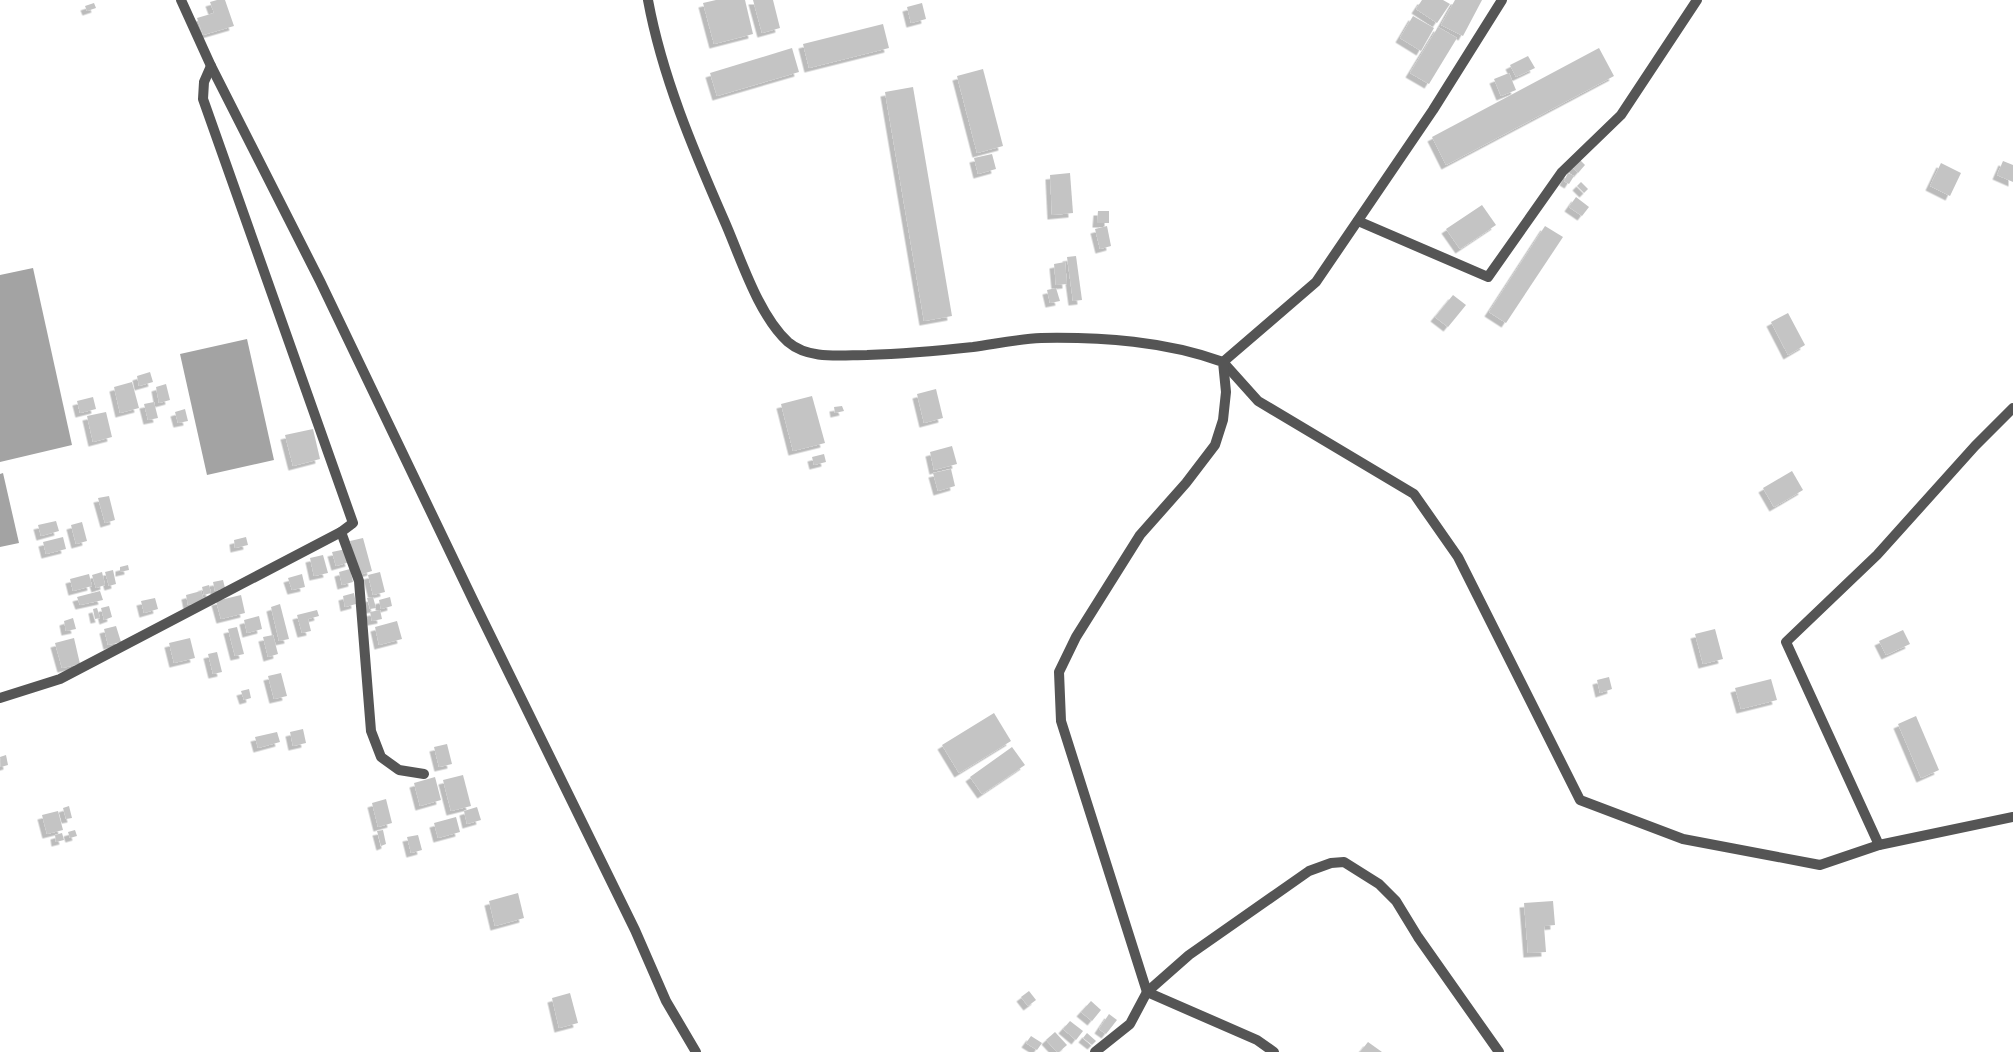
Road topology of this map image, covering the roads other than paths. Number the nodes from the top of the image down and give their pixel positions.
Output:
1 (181, 0) edge
2 (648, 0) edge
3 (1502, 0) edge
4 (1697, 0) edge
5 (211, 66) junction
6 (1358, 221) junction
7 (1223, 362) junction
8 (2013, 408) edge
9 (342, 532) junction
10 (0, 698) edge
11 (424, 774) dead end
12 (2013, 817) edge
13 (1879, 845) junction
14 (1147, 992) junction
15 (696, 1052) edge
16 (1095, 1052) edge
17 (1274, 1052) edge
18 (1499, 1052) edge

1 - 5 street
2 - 7 street
3 - 6 street
4 - 6 street
5 - 9 street
5 - 15 street
6 - 7 street
7 - 13 street
7 - 14 street
8 - 13 street
9 - 10 street
9 - 11 street
12 - 13 street
14 - 16 street
14 - 17 street
14 - 18 street

